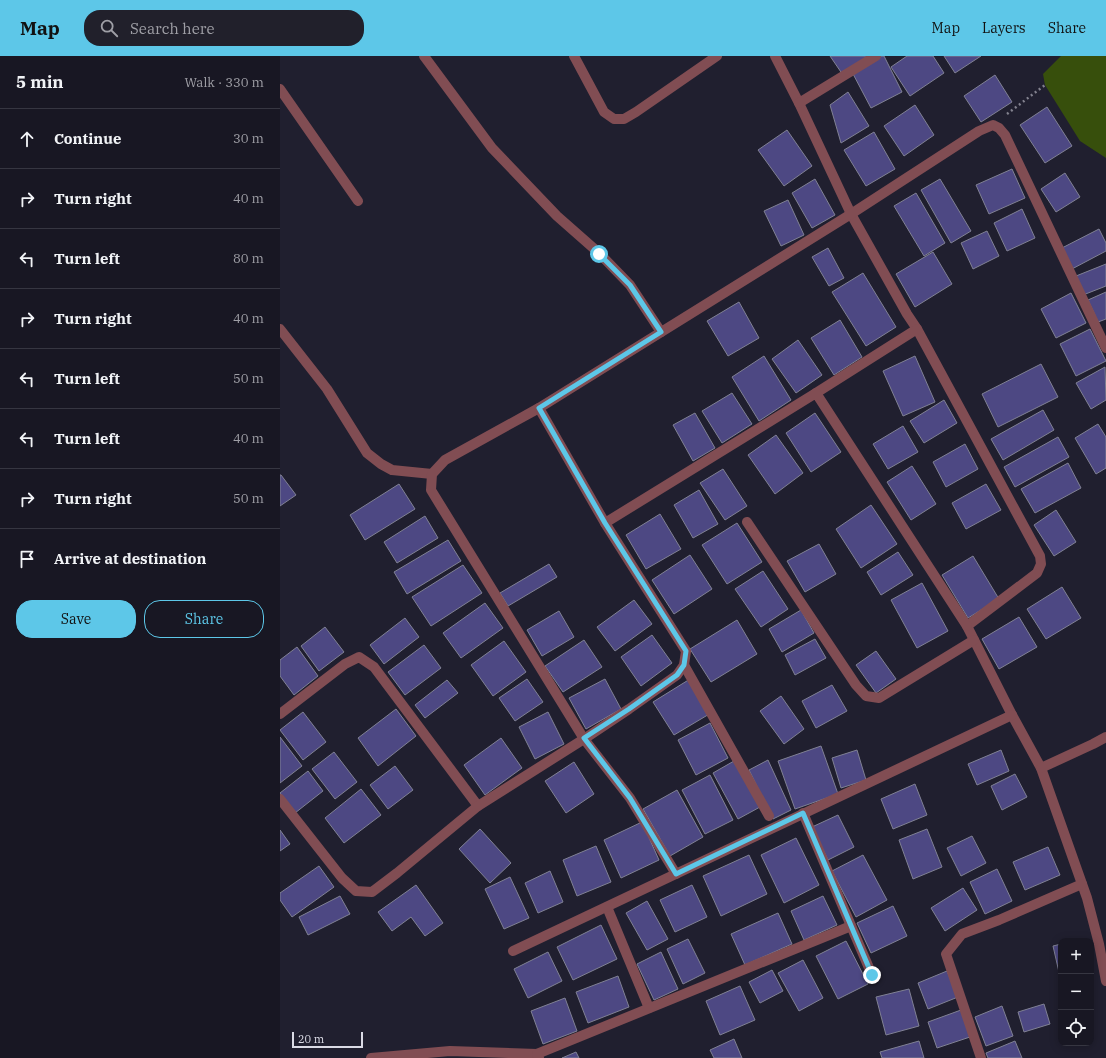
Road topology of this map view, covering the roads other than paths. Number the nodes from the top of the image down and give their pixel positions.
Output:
1 (424, 56) edge
2 (574, 56) edge
3 (717, 56) edge
4 (775, 56) edge
5 (876, 56) edge
6 (280, 89) edge
7 (799, 103) junction
8 (358, 201) dead end
9 (851, 214) junction
10 (280, 329) edge
11 (917, 329) junction
12 (661, 332) junction
13 (1106, 348) edge
14 (816, 394) junction
15 (539, 408) junction
16 (432, 474) junction
17 (747, 522) dead end
18 (605, 523) junction
19 (967, 626) junction
20 (974, 640) junction
21 (684, 665) junction
22 (280, 714) edge
23 (1012, 715) junction
24 (1106, 737) edge
25 (584, 738) junction
26 (1041, 768) junction
27 (280, 800) edge
28 (478, 806) junction
29 (803, 813) junction
30 (769, 816) dead end
31 (676, 874) junction
32 (1082, 884) junction
33 (607, 907) junction
34 (851, 926) junction
35 (513, 951) dead end
36 (872, 975) dead end
37 (1106, 981) edge
38 (649, 1008) junction
39 (538, 1056) edge
40 (371, 1058) edge
41 (981, 1058) edge

1 - 12 street
2 - 3 street
4 - 7 street
5 - 7 street
6 - 8 street
7 - 9 street
9 - 11 street
9 - 12 street
9 - 13 street
10 - 16 street
11 - 14 street
11 - 19 street
12 - 15 street
14 - 18 street
14 - 19 street
15 - 16 street
15 - 18 street
16 - 25 street
17 - 20 street
18 - 21 street
19 - 20 street
20 - 23 street
21 - 25 street
21 - 30 street
22 - 28 street
23 - 26 street
23 - 29 street
24 - 26 street
25 - 28 street
25 - 31 street
26 - 32 street
27 - 28 street
29 - 31 street
29 - 34 street
31 - 33 street
32 - 37 street
32 - 41 street
33 - 35 street
33 - 38 street
34 - 36 street
34 - 38 street
38 - 39 street
39 - 40 street

